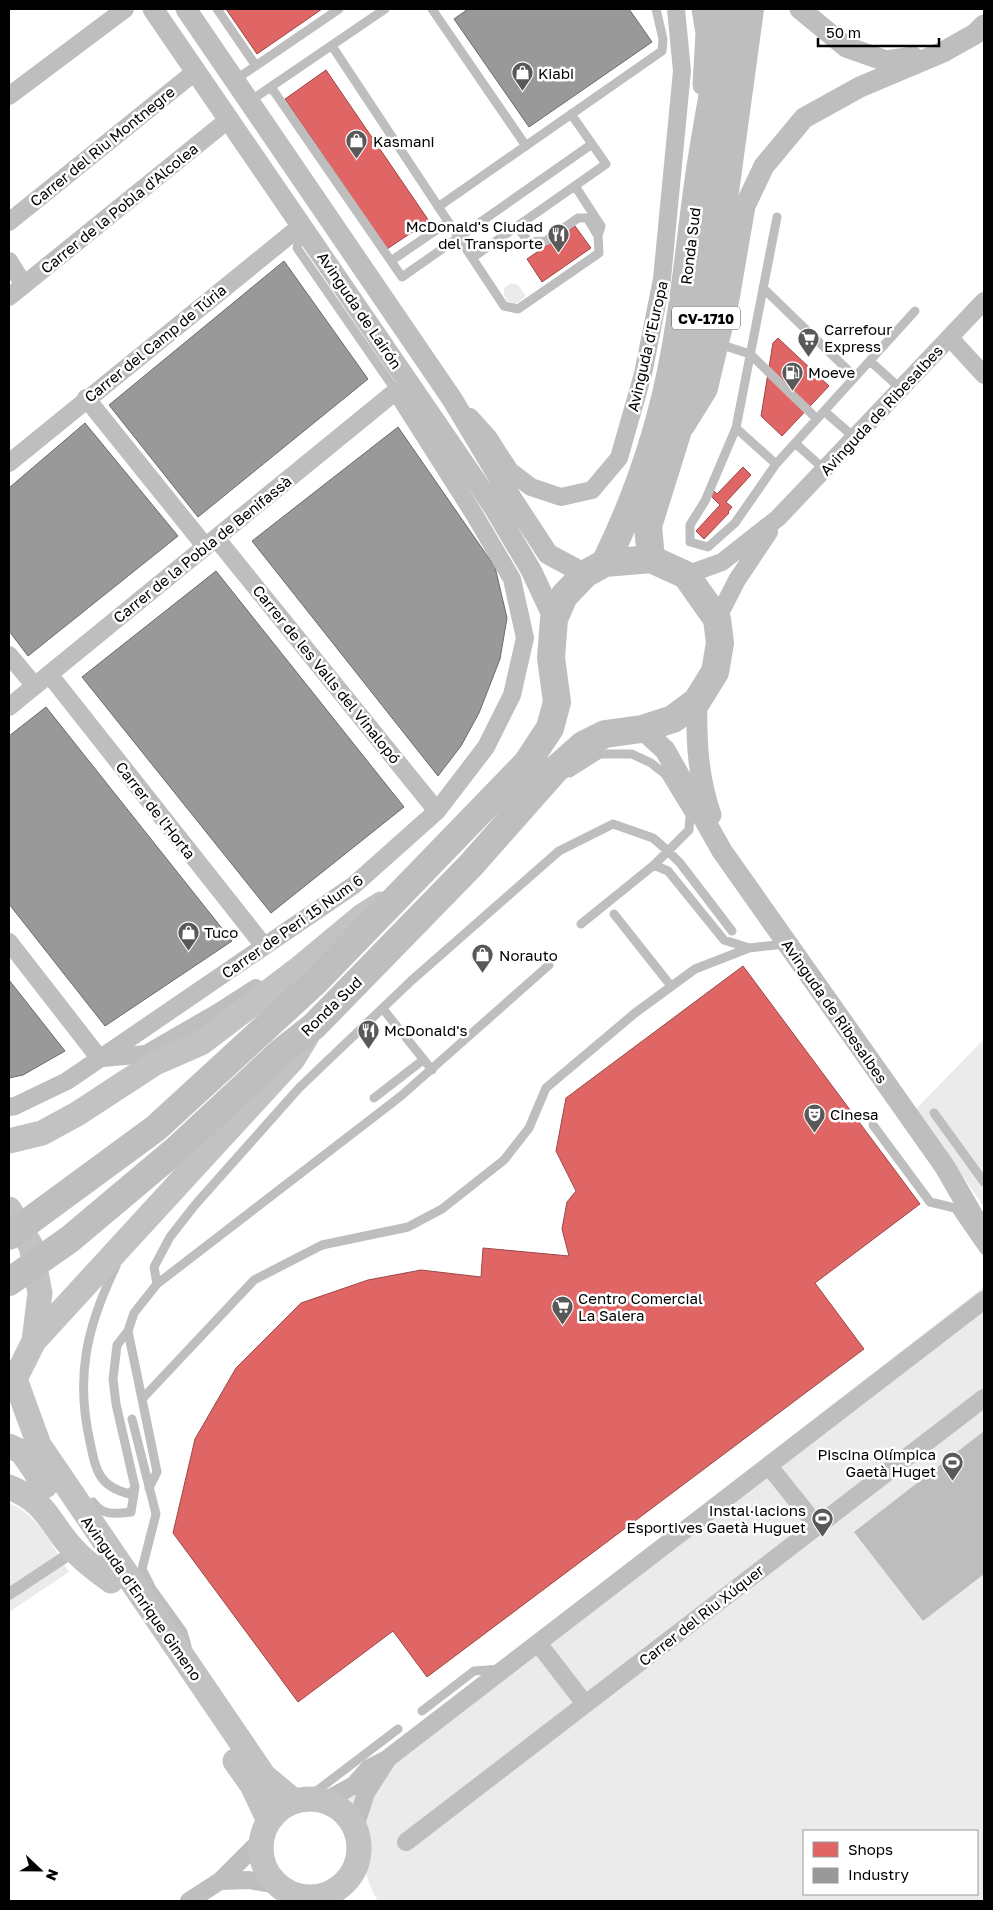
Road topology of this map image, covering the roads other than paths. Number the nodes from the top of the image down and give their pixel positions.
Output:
1 (125, 9) edge
2 (154, 9) edge
3 (186, 9) edge
4 (217, 9) edge
5 (339, 9) edge
6 (386, 9) edge
7 (432, 9) edge
8 (656, 9) edge
9 (676, 9) edge
10 (702, 9) edge
11 (726, 9) edge
12 (750, 9) edge
13 (800, 9) edge
14 (984, 25) edge
15 (332, 46) junction
16 (942, 52) junction
17 (256, 66) junction
18 (196, 71) junction
19 (235, 80) junction
20 (271, 87) junction
21 (9, 96) edge
22 (250, 101) junction
23 (571, 114) junction
24 (230, 120) junction
25 (592, 144) junction
26 (526, 146) junction
27 (698, 182) junction
28 (575, 186) junction
29 (438, 207) junction
30 (777, 217) dead end
31 (9, 222) edge
32 (448, 222) junction
33 (302, 225) junction
34 (517, 227) junction
35 (598, 236) junction
36 (459, 237) junction
37 (472, 258) junction
38 (391, 261) junction
39 (9, 262) edge
40 (24, 284) junction
41 (763, 288) junction
42 (9, 297) edge
43 (984, 301) edge
44 (915, 311) dead end
45 (950, 338) junction
46 (719, 344) junction
47 (750, 354) junction
48 (870, 361) junction
49 (984, 375) edge
50 (855, 377) junction
51 (901, 389) junction
52 (396, 391) junction
53 (86, 398) junction
54 (452, 399) junction
55 (414, 406) junction
56 (824, 411) junction
57 (817, 419) junction
58 (736, 428) junction
59 (855, 438) junction
60 (675, 442) junction
61 (795, 443) junction
62 (9, 462) edge
63 (776, 464) junction
64 (825, 470) junction
65 (778, 518) junction
66 (211, 542) junction
67 (651, 559) junction
68 (595, 568) junction
69 (686, 575) junction
70 (554, 619) junction
71 (717, 619) junction
72 (525, 638) joint
73 (9, 655) edge
74 (49, 674) junction
75 (35, 686) junction
76 (698, 701) junction
77 (9, 708) edge
78 (642, 728) junction
79 (437, 811) junction
80 (519, 814) junction
81 (668, 851) junction
82 (722, 851) junction
83 (654, 865) junction
84 (404, 889) junction
85 (614, 914) dead end
86 (581, 924) dead end
87 (732, 931) dead end
88 (9, 942) edge
89 (787, 943) junction
90 (264, 946) junction
91 (749, 948) junction
92 (316, 952) junction
93 (549, 965) dead end
94 (671, 986) junction
95 (383, 1009) junction
96 (314, 1026) junction
97 (100, 1059) junction
98 (423, 1060) junction
99 (432, 1070) junction
100 (374, 1098) dead end
101 (9, 1107) edge
102 (934, 1113) dead end
103 (873, 1125) dead end
104 (9, 1140) edge
105 (984, 1182) edge
106 (155, 1208) junction
107 (9, 1209) edge
108 (961, 1217) junction
109 (984, 1232) edge
110 (9, 1236) edge
111 (12, 1280) edge
112 (157, 1284) junction
113 (984, 1300) edge
114 (128, 1331) junction
115 (34, 1340) junction
116 (12, 1383) edge
117 (984, 1398) edge
118 (142, 1399) junction
119 (132, 1419) dead end
120 (38, 1445) junction
121 (9, 1446) edge
122 (769, 1466) junction
123 (65, 1468) dead end
124 (135, 1487) junction
125 (9, 1488) edge
126 (149, 1488) junction
127 (88, 1496) dead end
128 (817, 1526) junction
129 (74, 1551) junction
130 (111, 1581) junction
131 (9, 1594) edge
132 (538, 1643) junction
133 (506, 1668) junction
134 (194, 1673) junction
135 (585, 1704) junction
136 (422, 1711) dead end
137 (398, 1729) dead end
138 (387, 1760) junction
139 (308, 1800) junction
140 (355, 1827) junction
141 (265, 1831) junction
142 (406, 1842) dead end
143 (220, 1881) junction
144 (277, 1885) junction
145 (351, 1890) edge
146 (316, 1900) edge
147 (189, 1901) edge

1 - 21 street
2 - 18 street, Avinguda de Lairón
3 - 19 street, Avinguda de Lairón
4 - 17 lane
5 - 17 lane
6 - 15 lane
7 - 26 lane
8 - 23 lane
9 - 54 street, Avinguda d'Europa
10 - 27 street
11 - 27 main road, Ronda Sud / CV-1710
12 - 60 main road, Ronda Sud / CV-1710
13 - 16 street
14 - 16 street
15 - 20 lane
15 - 29 lane
16 - 46 street
17 - 19 lane
18 - 24 street, Avinguda de Lairón
18 - 31 street, Carrer del Riu Montnegre
19 - 22 street, Avinguda de Lairón
20 - 22 lane
20 - 38 lane
22 - 54 street, Avinguda de Lairón
23 - 25 lane
23 - 26 lane
24 - 33 street, Avinguda de Lairón
24 - 40 street, Carrer de la Pobla d'Alcolea
25 - 28 lane
25 - 36 lane
26 - 29 lane
27 - 68 main road, Ronda Sud / CV-1710
28 - 34 lane
28 - 35 lane
29 - 32 lane
30 - 41 lane
32 - 36 lane
32 - 38 lane
33 - 52 lane
33 - 53 street, Carrer del Camp de Túria
33 - 55 street, Avinguda de Lairón
34 - 35 lane
34 - 37 lane
35 - 37 lane
36 - 37 lane
36 - 38 lane
39 - 40 street
40 - 42 street, Carrer de la Pobla d'Alcolea
41 - 47 lane
41 - 50 lane
43 - 45 street, Avinguda de Ribesalbes
44 - 48 lane
45 - 49 street
45 - 51 street, Avinguda de Ribesalbes
46 - 47 lane
46 - 60 street
47 - 57 lane
47 - 58 lane
48 - 50 lane
48 - 51 lane
50 - 56 lane
51 - 59 street, Avinguda de Ribesalbes
52 - 55 street, Avinguda de Lairón
52 - 66 street, Carrer de la Pobla de Benifassà
53 - 62 street, Carrer del Camp de Túria
53 - 66 street, Carrer de les Valls del Vinalopó
54 - 68 street, Avinguda de Lairón
55 - 70 street, Avinguda de Lairón
55 - 72 street, Avinguda de Lairón
56 - 57 lane
56 - 59 lane
57 - 61 lane
58 - 63 lane
58 - 63 lane
59 - 64 street, Avinguda de Ribesalbes
60 - 67 main road, Ronda Sud / CV-1710
61 - 63 lane
61 - 64 lane
64 - 65 street, Avinguda de Ribesalbes
65 - 69 street, Avinguda de Ribesalbes
65 - 71 street, Avinguda de Ribesalbes
66 - 74 street, Carrer de la Pobla de Benifassà
66 - 79 street, Carrer de les Valls del Vinalopó
67 - 68 main road
67 - 69 main road
68 - 70 main road, Ronda Sud
69 - 71 main road
70 - 84 main road, Ronda Sud
71 - 76 main road
72 - 79 street, Carrer de Peri 15 Num 6
73 - 75 street
74 - 75 street, Carrer de la Pobla de Benifassà
74 - 90 street, Carrer de l'Horta
75 - 77 street, Carrer de la Pobla de Benifassà
76 - 78 main road, Ronda Sud
76 - 82 street, Avinguda de Ribesalbes
78 - 80 main road, Ronda Sud
78 - 82 street, Avinguda de Ribesalbes
79 - 90 street, Carrer de Peri 15 Num 6
80 - 81 lane
80 - 96 main road, Ronda Sud
81 - 83 lane
81 - 87 lane
81 - 95 lane
82 - 89 street, Avinguda de Ribesalbes
83 - 86 lane
83 - 91 lane
84 - 92 main road
84 - 110 main road, Ronda Sud
85 - 94 lane
88 - 97 street
89 - 91 lane
89 - 109 street, Avinguda de Ribesalbes
90 - 97 street, Carrer de Peri 15 Num 6
91 - 94 lane
92 - 97 street
92 - 104 main road
93 - 99 lane
94 - 118 lane
95 - 98 lane
95 - 112 lane
96 - 106 main road
96 - 111 main road, Ronda Sud
97 - 101 street
98 - 99 lane
98 - 100 lane
99 - 112 lane
102 - 105 lane
103 - 108 lane
106 - 115 main road
106 - 124 lane
107 - 115 main road
108 - 109 lane
108 - 109 lane
112 - 114 lane
113 - 122 street
114 - 118 lane
114 - 124 lane
115 - 116 main road
116 - 120 main road, Avinguda d'Enrique Gimeno
117 - 128 street, Carrer del Riu Xúquer
118 - 126 lane
119 - 126 lane
120 - 123 lane
120 - 134 main road, Avinguda d'Enrique Gimeno
121 - 130 main road, Avinguda d'Enrique Gimeno
122 - 128 street
122 - 132 street
124 - 127 lane
125 - 129 main road
126 - 134 lane
128 - 135 street, Carrer del Riu Xúquer
129 - 130 main road
129 - 131 street
130 - 141 main road, Avinguda d'Enrique Gimeno
132 - 133 street
132 - 135 street
133 - 136 lane
133 - 138 street
134 - 139 main road, Avinguda d'Enrique Gimeno
135 - 142 street, Carrer del Riu Xúquer
137 - 139 lane
138 - 139 street
138 - 140 street
139 - 140 main road
139 - 141 main road
140 - 145 main road
141 - 143 street
141 - 144 main road
143 - 144 street
143 - 147 street
144 - 146 main road
145 - 146 main road

